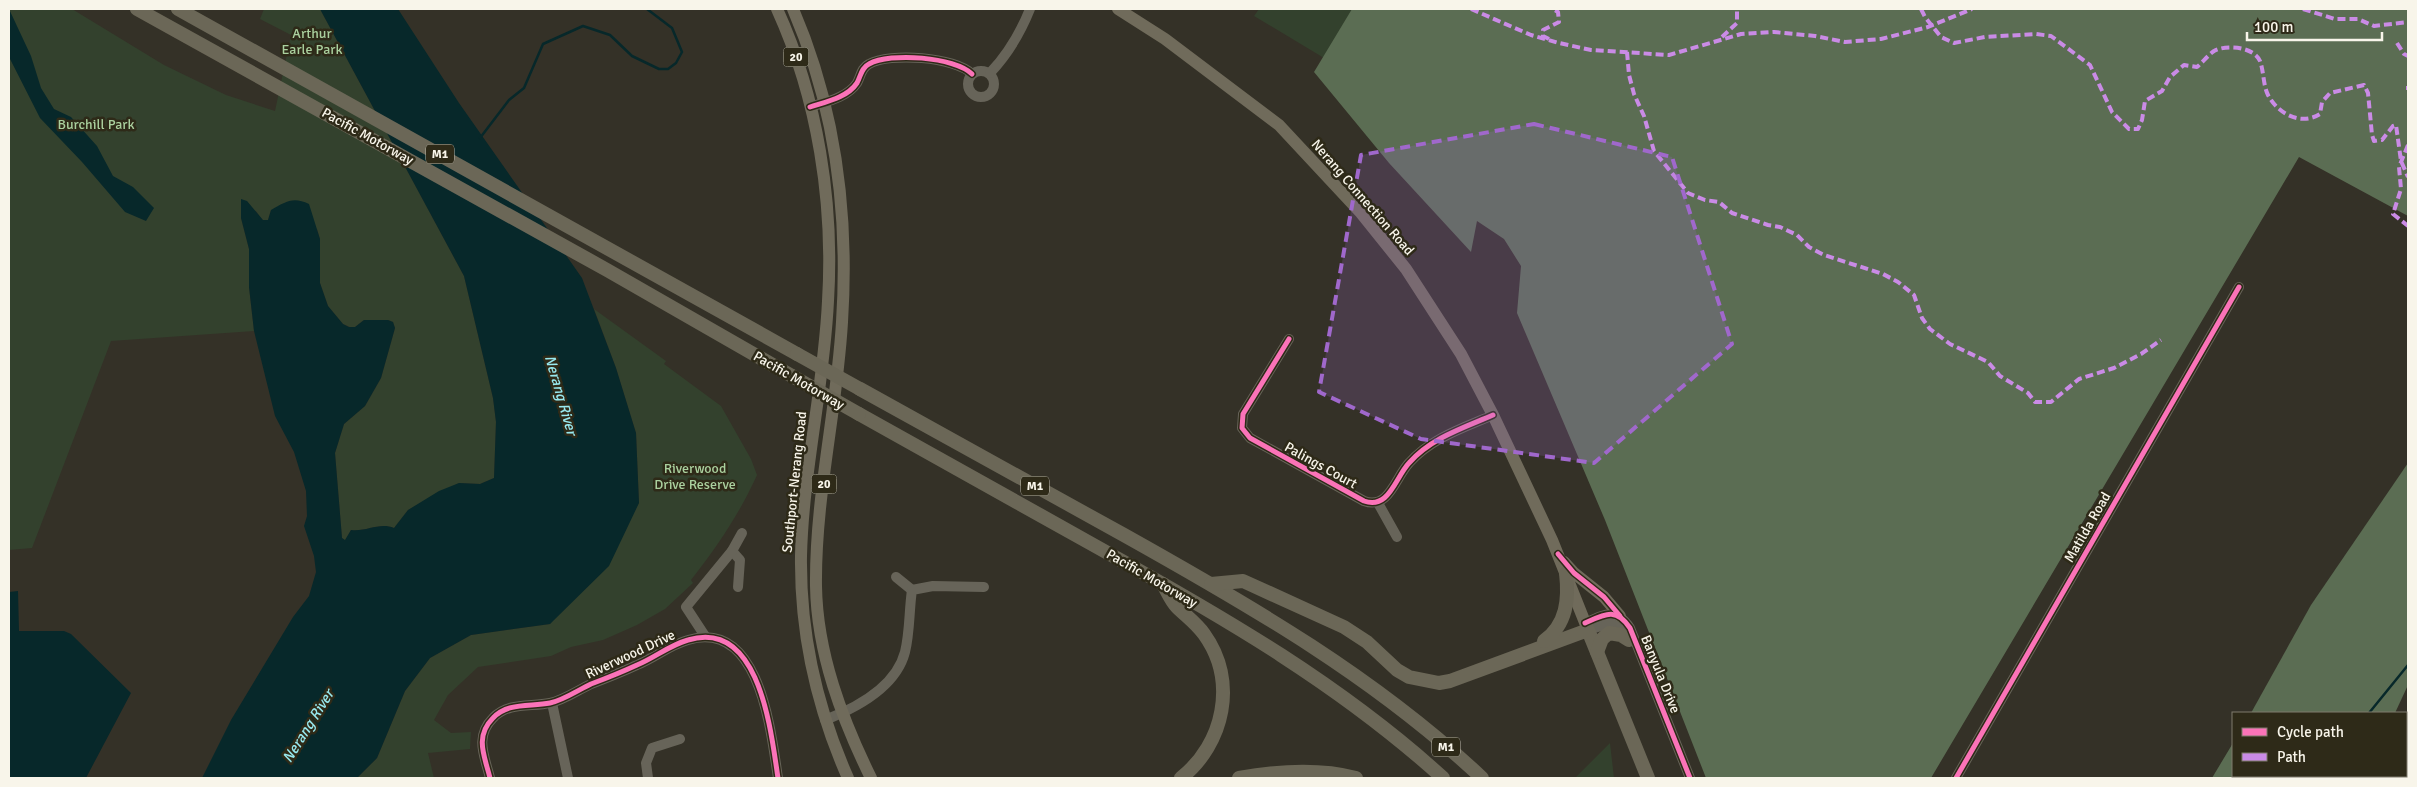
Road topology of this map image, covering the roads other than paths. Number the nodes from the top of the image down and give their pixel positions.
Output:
1 (137, 9) edge
2 (178, 9) edge
3 (184, 9) edge
4 (778, 9) edge
5 (793, 9) edge
6 (1030, 9) edge
7 (1118, 9) edge
8 (205, 24) junction
9 (972, 74) junction
10 (990, 74) junction
11 (826, 102) junction
12 (810, 107) junction
13 (2239, 287) dead end
14 (1289, 339) dead end
15 (1493, 415) junction
16 (1378, 503) junction
17 (742, 533) dead end
18 (1397, 536) dead end
19 (732, 551) junction
20 (1558, 554) junction
21 (1566, 573) junction
22 (896, 577) dead end
23 (1163, 583) junction
24 (1211, 584) junction
25 (738, 587) dead end
26 (984, 587) dead end
27 (912, 590) junction
28 (1620, 616) junction
29 (1587, 626) junction
30 (705, 636) junction
31 (1629, 640) junction
32 (1544, 641) junction
33 (1529, 651) junction
34 (1597, 652) junction
35 (1643, 662) junction
36 (552, 703) junction
37 (843, 713) junction
38 (825, 720) junction
39 (680, 739) dead end
40 (490, 778) edge
41 (568, 778) edge
42 (648, 778) edge
43 (778, 778) edge
44 (848, 778) edge
45 (871, 778) edge
46 (1181, 778) edge
47 (1240, 778) edge
48 (1356, 778) edge
49 (1443, 778) edge
50 (1482, 778) edge
51 (1648, 778) edge
52 (1690, 778) edge
53 (1956, 778) edge

1 - 23 highway, Pacific Motorway / M1, bridge
2 - 8 highway, Pacific Motorway / M1
3 - 8 highway
4 - 12 main road, Southport-Nerang Road / 20
5 - 11 main road, 20
6 - 10 street
7 - 15 main road, Nerang Connection Road
8 - 24 highway, Pacific Motorway / M1, bridge
9 - 10 street
9 - 10 street
9 - 11 street
11 - 12 street
11 - 37 main road, 20
12 - 38 main road, Southport-Nerang Road / 20
13 - 53 street, Matilda Road
14 - 16 street, Palings Court
15 - 16 street
15 - 20 main road, Nerang Connection Road
16 - 18 street
17 - 19 street
19 - 25 street
19 - 30 street
20 - 21 main road, Nerang Connection Road
20 - 28 main road
21 - 29 main road, Nerang Connection Road
21 - 32 highway
22 - 27 street
23 - 46 highway
23 - 49 highway, Pacific Motorway / M1
24 - 33 highway
24 - 50 highway, Pacific Motorway / M1
26 - 27 street
27 - 37 street
28 - 29 street
28 - 35 street, Banyula Drive
29 - 31 street, Banyula Drive
29 - 32 highway
29 - 33 highway
29 - 34 highway
30 - 36 street, Riverwood Drive
30 - 43 street
31 - 34 highway
31 - 35 street, Banyula Drive
32 - 33 highway
34 - 51 highway
35 - 52 street, Banyula Drive
36 - 40 street, Riverwood Drive
36 - 41 street
37 - 38 street
37 - 45 main road, 20
38 - 44 main road, Southport-Nerang Road / 20
39 - 42 street
47 - 48 highway

